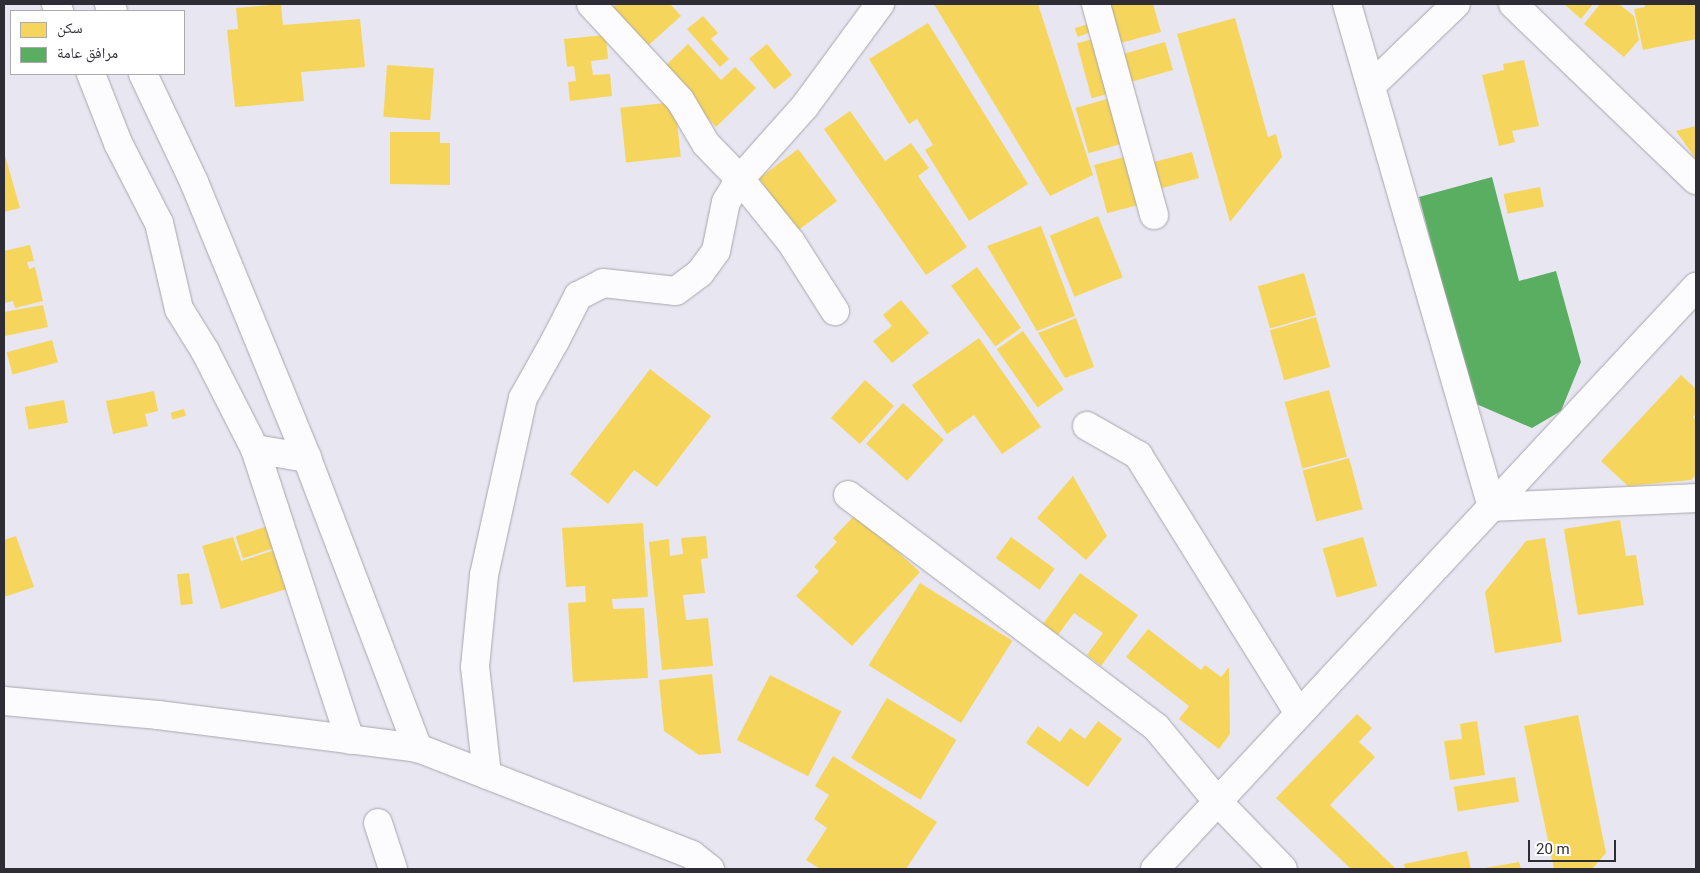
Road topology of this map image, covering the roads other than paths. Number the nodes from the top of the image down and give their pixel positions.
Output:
1 (591, 4) edge
2 (880, 4) edge
3 (1096, 4) edge
4 (1348, 4) edge
5 (1456, 4) edge
6 (1513, 4) edge
7 (91, 75) edge
8 (143, 75) edge
9 (1371, 86) junction
10 (740, 179) junction
11 (1696, 180) edge
12 (1154, 215) dead end
13 (1696, 287) edge
14 (835, 311) dead end
15 (1087, 426) dead end
16 (256, 449) junction
17 (307, 458) junction
18 (848, 495) dead end
19 (1696, 498) edge
20 (1492, 507) junction
21 (4, 701) edge
22 (1299, 714) junction
23 (350, 740) junction
24 (418, 748) junction
25 (487, 775) junction
26 (1218, 802) junction
27 (378, 822) dead end
28 (696, 864) edge
29 (393, 869) edge
30 (1155, 869) edge
31 (1283, 869) edge

1 - 10 street
2 - 10 street
3 - 12 street
4 - 9 street
5 - 9 street
6 - 11 street
7 - 16 street
8 - 17 street
9 - 20 street
10 - 14 street
10 - 25 street
13 - 20 street
15 - 22 street
16 - 17 street
16 - 23 street
17 - 24 street
18 - 26 street
19 - 20 street
20 - 22 street
21 - 23 street
22 - 26 street
23 - 24 street
24 - 25 street
25 - 28 street
26 - 30 street
26 - 31 street
27 - 29 street

